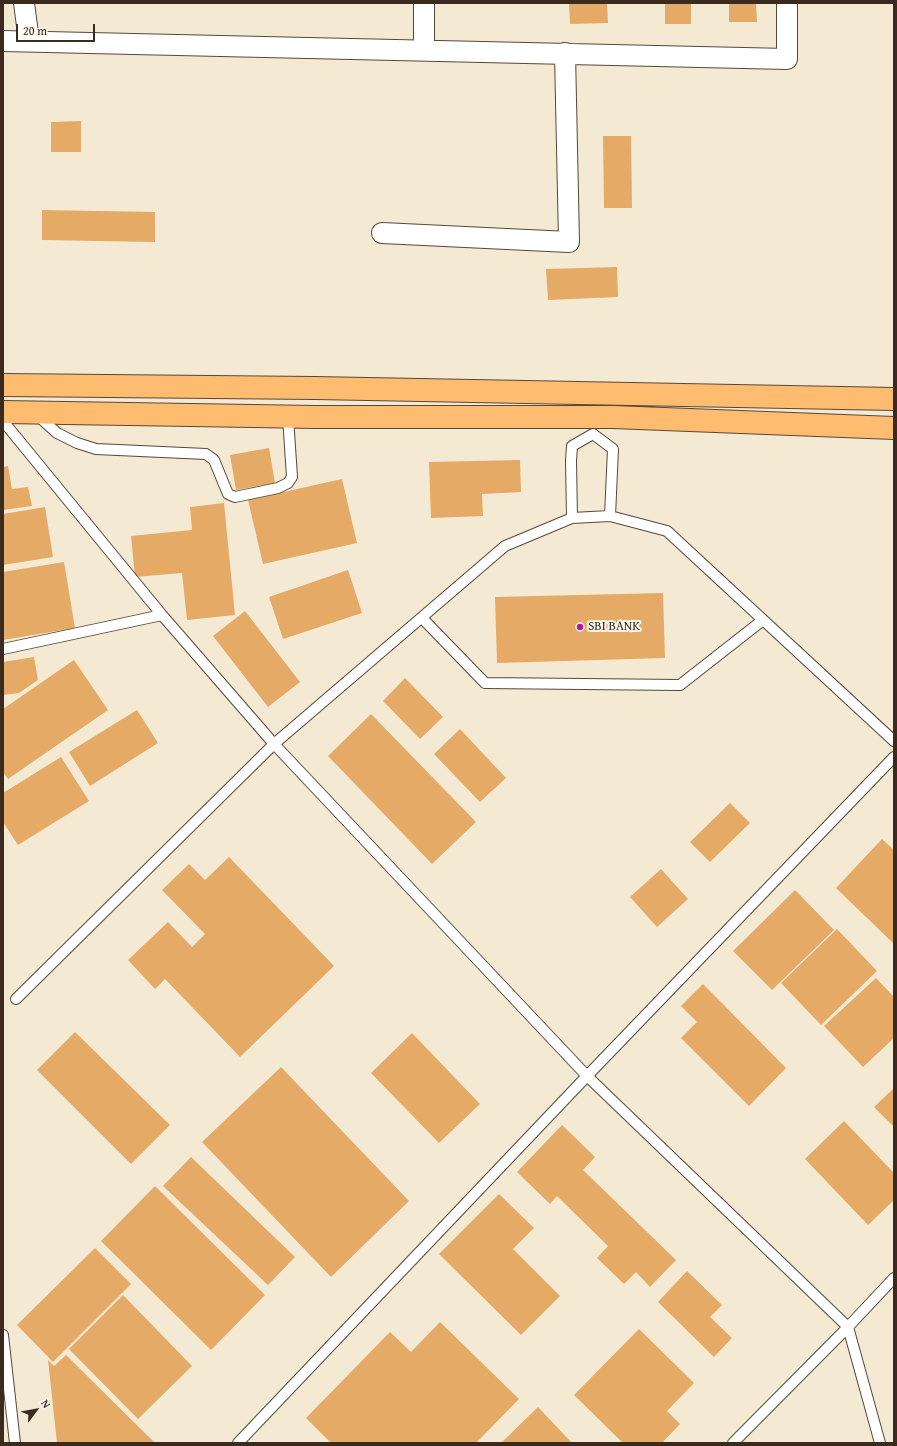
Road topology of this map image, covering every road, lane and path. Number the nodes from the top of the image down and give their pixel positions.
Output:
1 (24, 3) edge
2 (424, 3) edge
3 (787, 3) edge
4 (3, 41) edge
5 (29, 42) junction
6 (424, 50) junction
7 (565, 53) junction
8 (382, 233) dead end
9 (3, 384) edge
10 (894, 399) edge
11 (593, 410) junction
12 (3, 412) edge
13 (35, 413) junction
14 (288, 417) junction
15 (3, 421) edge
16 (894, 428) edge
17 (610, 516) junction
18 (572, 518) junction
19 (162, 614) junction
20 (422, 618) junction
21 (763, 620) junction
22 (3, 649) edge
23 (894, 741) edge
24 (274, 744) junction
25 (894, 757) edge
26 (16, 999) dead end
27 (587, 1076) junction
28 (894, 1278) edge
29 (848, 1327) junction
30 (3, 1335) edge
31 (15, 1443) edge
32 (238, 1443) edge
33 (733, 1443) edge
34 (880, 1443) edge

1 - 5 street
2 - 6 street
3 - 7 street
4 - 5 street
5 - 6 street
6 - 7 street
7 - 8 street
9 - 11 main road
10 - 11 main road
11 - 14 main road
11 - 16 main road
11 - 17 lane
11 - 18 lane
12 - 13 main road
13 - 14 main road
13 - 14 lane
15 - 19 lane
17 - 18 lane
17 - 21 lane
18 - 20 lane
19 - 22 lane
19 - 24 lane
20 - 21 lane
20 - 24 lane
21 - 23 lane
24 - 26 lane
24 - 27 lane
25 - 27 lane
27 - 29 lane
27 - 32 lane
28 - 29 lane
29 - 33 lane
29 - 34 lane
30 - 31 lane

